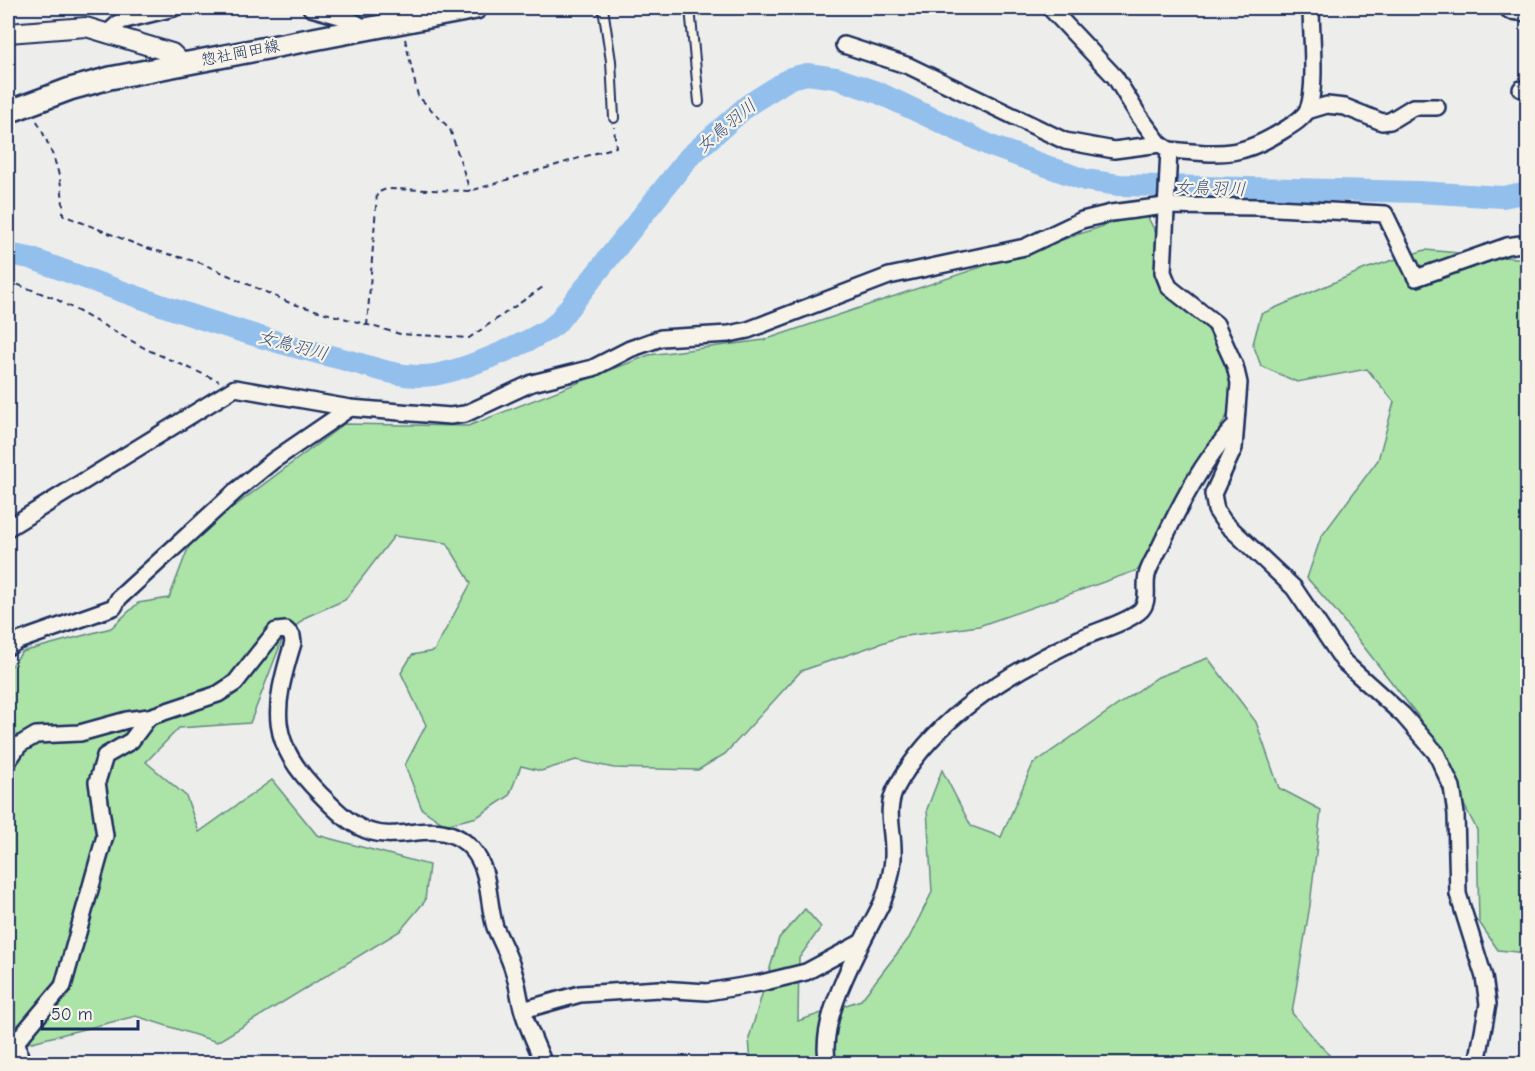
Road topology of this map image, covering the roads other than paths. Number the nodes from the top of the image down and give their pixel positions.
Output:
1 (174, 8) edge
2 (311, 8) edge
3 (476, 8) edge
4 (603, 8) edge
5 (690, 8) edge
6 (1050, 8) edge
7 (1311, 8) edge
8 (1511, 8) edge
9 (1527, 10) edge
10 (365, 28) junction
11 (109, 32) junction
12 (8, 33) edge
13 (844, 45) dead end
14 (182, 63) junction
15 (699, 102) dead end
16 (1437, 107) dead end
17 (1307, 111) junction
18 (8, 112) edge
19 (614, 118) road end
20 (1166, 149) junction
21 (1165, 203) junction
22 (1527, 243) edge
23 (350, 408) junction
24 (1234, 427) junction
25 (8, 528) edge
26 (8, 648) edge
27 (149, 717) junction
28 (8, 761) edge
29 (860, 943) junction
30 (523, 1010) junction
31 (21, 1064) edge
32 (544, 1064) edge
33 (828, 1064) edge
34 (1477, 1064) edge

1 - 11 street
2 - 10 street
3 - 10 main road, 惣社岡田線
4 - 19 lane
5 - 15 lane
6 - 20 street
7 - 17 street
8 - 9 main road
10 - 14 main road, 惣社岡田線
11 - 12 street
11 - 14 street
13 - 20 street
14 - 18 main road, 惣社岡田線
16 - 17 street
17 - 20 street
20 - 21 street
21 - 22 street
21 - 23 street
21 - 24 street
23 - 25 street
23 - 26 street
24 - 29 street
24 - 34 street
27 - 28 street
27 - 30 street
27 - 31 street
29 - 30 street
29 - 33 street
30 - 32 street

